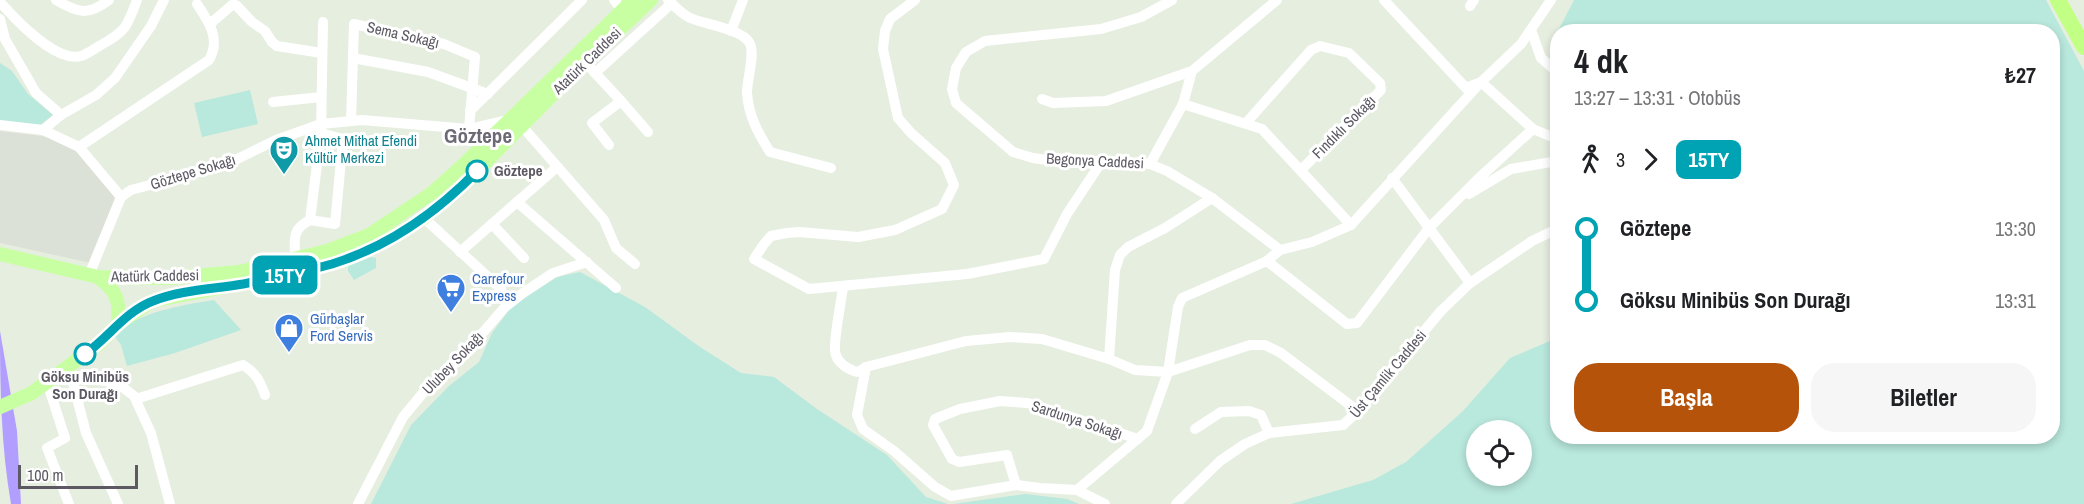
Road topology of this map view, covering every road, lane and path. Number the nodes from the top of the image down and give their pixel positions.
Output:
1 (56, 0) edge
2 (109, 0) edge
3 (136, 0) edge
4 (162, 0) edge
5 (582, 0) edge
6 (633, 0) edge
7 (651, 0) edge
8 (743, 0) edge
9 (915, 0) edge
10 (1172, 0) edge
11 (1277, 0) edge
12 (1384, 0) edge
13 (1551, 0) edge
14 (2058, 0) edge
15 (0, 2) edge
16 (670, 2) edge
17 (197, 4) dead end
18 (618, 5) edge
19 (0, 19) edge
20 (323, 22) dead end
21 (210, 24) junction
22 (731, 31) junction
23 (1533, 36) junction
24 (2084, 46) edge
25 (322, 53) junction
26 (353, 58) junction
27 (585, 62) junction
28 (1550, 66) edge
29 (1192, 71) junction
30 (596, 73) junction
31 (1481, 82) junction
32 (473, 87) junction
33 (488, 94) junction
34 (321, 97) junction
35 (1042, 99) dead end
36 (621, 101) junction
37 (273, 102) dead end
38 (1183, 104) junction
39 (471, 111) junction
40 (61, 115) junction
41 (351, 121) junction
42 (516, 122) junction
43 (1246, 123) junction
44 (0, 125) edge
45 (321, 129) junction
46 (469, 129) junction
47 (1533, 129) junction
48 (43, 130) junction
49 (648, 132) dead end
50 (1550, 136) edge
51 (609, 145) dead end
52 (80, 147) junction
53 (482, 147) junction
54 (1102, 161) junction
55 (1550, 162) edge
56 (1150, 164) junction
57 (556, 167) junction
58 (831, 168) dead end
59 (1301, 170) junction
60 (1392, 178) junction
61 (122, 197) junction
62 (1212, 198) junction
63 (517, 202) junction
64 (1451, 204) junction
65 (424, 218) junction
66 (310, 220) junction
67 (492, 224) junction
68 (1350, 225) junction
69 (1429, 228) junction
70 (1550, 232) edge
71 (1280, 250) junction
72 (460, 252) junction
73 (0, 254) edge
74 (295, 258) junction
75 (524, 258) dead end
76 (1267, 261) junction
77 (587, 262) junction
78 (635, 264) dead end
79 (93, 276) junction
80 (149, 279) junction
81 (1470, 283) junction
82 (843, 287) junction
83 (616, 288) dead end
84 (501, 289) dead end
85 (152, 301) junction
86 (118, 324) junction
87 (1109, 359) junction
88 (866, 367) junction
89 (1168, 372) junction
90 (52, 379) junction
91 (72, 379) junction
92 (265, 395) dead end
93 (136, 399) junction
94 (0, 407) edge
95 (1358, 411) junction
96 (1195, 429) dead end
97 (1269, 433) junction
98 (1138, 440) junction
99 (1016, 485) junction
100 (1077, 490) junction
101 (69, 504) edge
102 (118, 504) edge
103 (170, 504) edge
104 (358, 504) edge
105 (1105, 504) edge
106 (1176, 504) edge

1 - 2 street
3 - 15 street
4 - 40 street
5 - 33 street
6 - 18 main road, Atatürk Caddesi
7 - 27 main road, Atatürk Caddesi
8 - 22 street
9 - 82 street
10 - 54 street, Begonya Caddesi
11 - 29 street
12 - 31 street
13 - 23 street
14 - 24 highway
16 - 22 street
16 - 30 street
17 - 21 street
18 - 42 main road, Atatürk Caddesi
19 - 40 street
20 - 25 street
21 - 25 street
21 - 52 street
22 - 58 street
23 - 28 street
23 - 31 street
25 - 34 street
26 - 32 street
26 - 32 street, Sema Sokağı
26 - 41 street, Sema Sokağı
27 - 30 street
27 - 42 main road, Atatürk Caddesi
29 - 35 street
29 - 38 street
30 - 36 street
31 - 47 street
31 - 60 street
32 - 33 street
32 - 39 street, Sema Sokağı
33 - 39 street
34 - 37 street
34 - 45 street
36 - 49 street
36 - 51 street
38 - 43 street
38 - 56 street
39 - 46 street, Sema Sokağı
40 - 48 street
41 - 45 street, Göztepe Sokağı
41 - 46 street, Göztepe Sokağı
42 - 46 street, Göztepe Sokağı
42 - 53 main road, Atatürk Caddesi
42 - 57 street
42 - 65 main road, Atatürk Caddesi
43 - 59 street
43 - 59 street, Fındıklı Sokağı
44 - 48 street
45 - 61 street, Göztepe Sokağı
45 - 66 street
45 - 66 street
46 - 53 street
47 - 50 street
47 - 64 street
48 - 52 street
52 - 61 street
53 - 74 main road, Atatürk Caddesi
54 - 56 street, Begonya Caddesi
54 - 82 street
55 - 64 street
56 - 62 street, Begonya Caddesi
57 - 63 street
57 - 78 street
59 - 68 street
60 - 68 street
60 - 69 street
61 - 79 street
62 - 71 street, Begonya Caddesi
62 - 87 street
63 - 67 street
63 - 77 street
64 - 69 street
65 - 72 street
65 - 85 main road, Atatürk Caddesi
66 - 74 street
67 - 72 street
67 - 75 street
68 - 71 street
69 - 76 street
69 - 81 street
70 - 81 street, Üst Çamlik Caddesi
71 - 76 street
72 - 84 street
73 - 79 main road
74 - 80 main road, Atatürk Caddesi
76 - 89 street
77 - 83 street
77 - 104 street, Ulubey Sokağı
79 - 80 main road, Atatürk Caddesi
79 - 86 main road, Atatürk Caddesi
80 - 85 main road
81 - 95 street, Üst Çamlik Caddesi
82 - 88 street
85 - 86 main road, Atatürk Caddesi
86 - 90 main road
87 - 88 street
87 - 89 street
88 - 99 street
89 - 95 street
89 - 98 street
90 - 91 street
90 - 94 main road
90 - 101 street
91 - 93 street
91 - 102 street
92 - 93 street
93 - 103 street
95 - 97 street, Üst Çamlik Caddesi
96 - 97 street
97 - 106 street, Üst Çamlik Caddesi
98 - 99 street, Sardunya Sokağı
98 - 100 street
99 - 100 street
100 - 105 street

